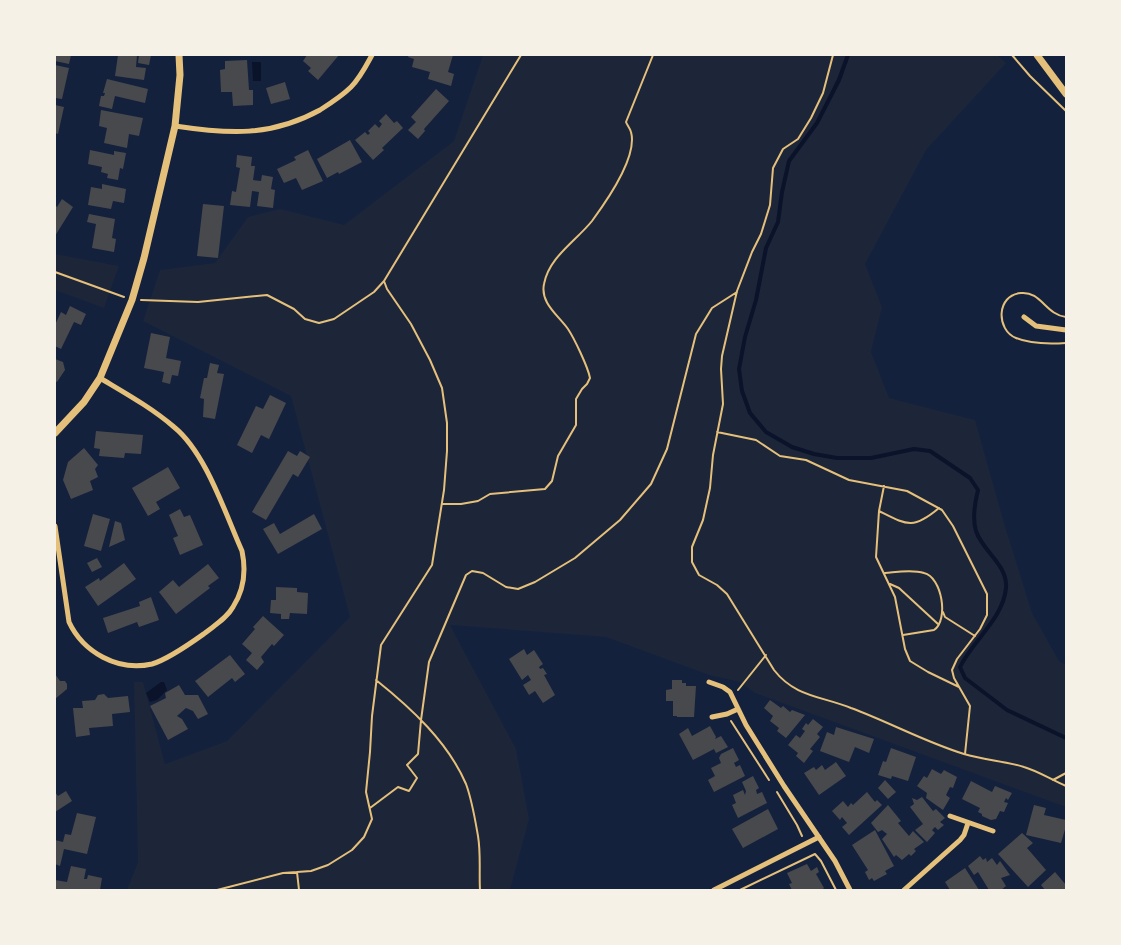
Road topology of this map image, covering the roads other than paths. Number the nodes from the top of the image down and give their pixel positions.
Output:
1 (179, 55) edge
2 (372, 55) edge
3 (1037, 55) edge
4 (1066, 94) edge
5 (175, 126) junction
6 (1024, 317) dead end
7 (1066, 330) edge
8 (100, 378) junction
9 (55, 433) edge
10 (55, 526) edge
11 (709, 682) dead end
12 (738, 709) junction
13 (712, 717) dead end
14 (950, 816) dead end
15 (968, 823) junction
16 (993, 831) dead end
17 (819, 837) junction
18 (714, 890) edge
19 (850, 890) edge
20 (904, 890) edge

1 - 5 street
2 - 5 street
3 - 4 street
5 - 8 street
6 - 7 street
8 - 9 street
8 - 10 street
11 - 12 street
12 - 13 street
12 - 17 street
14 - 15 street
15 - 16 street
15 - 20 street
17 - 18 street
17 - 19 street

